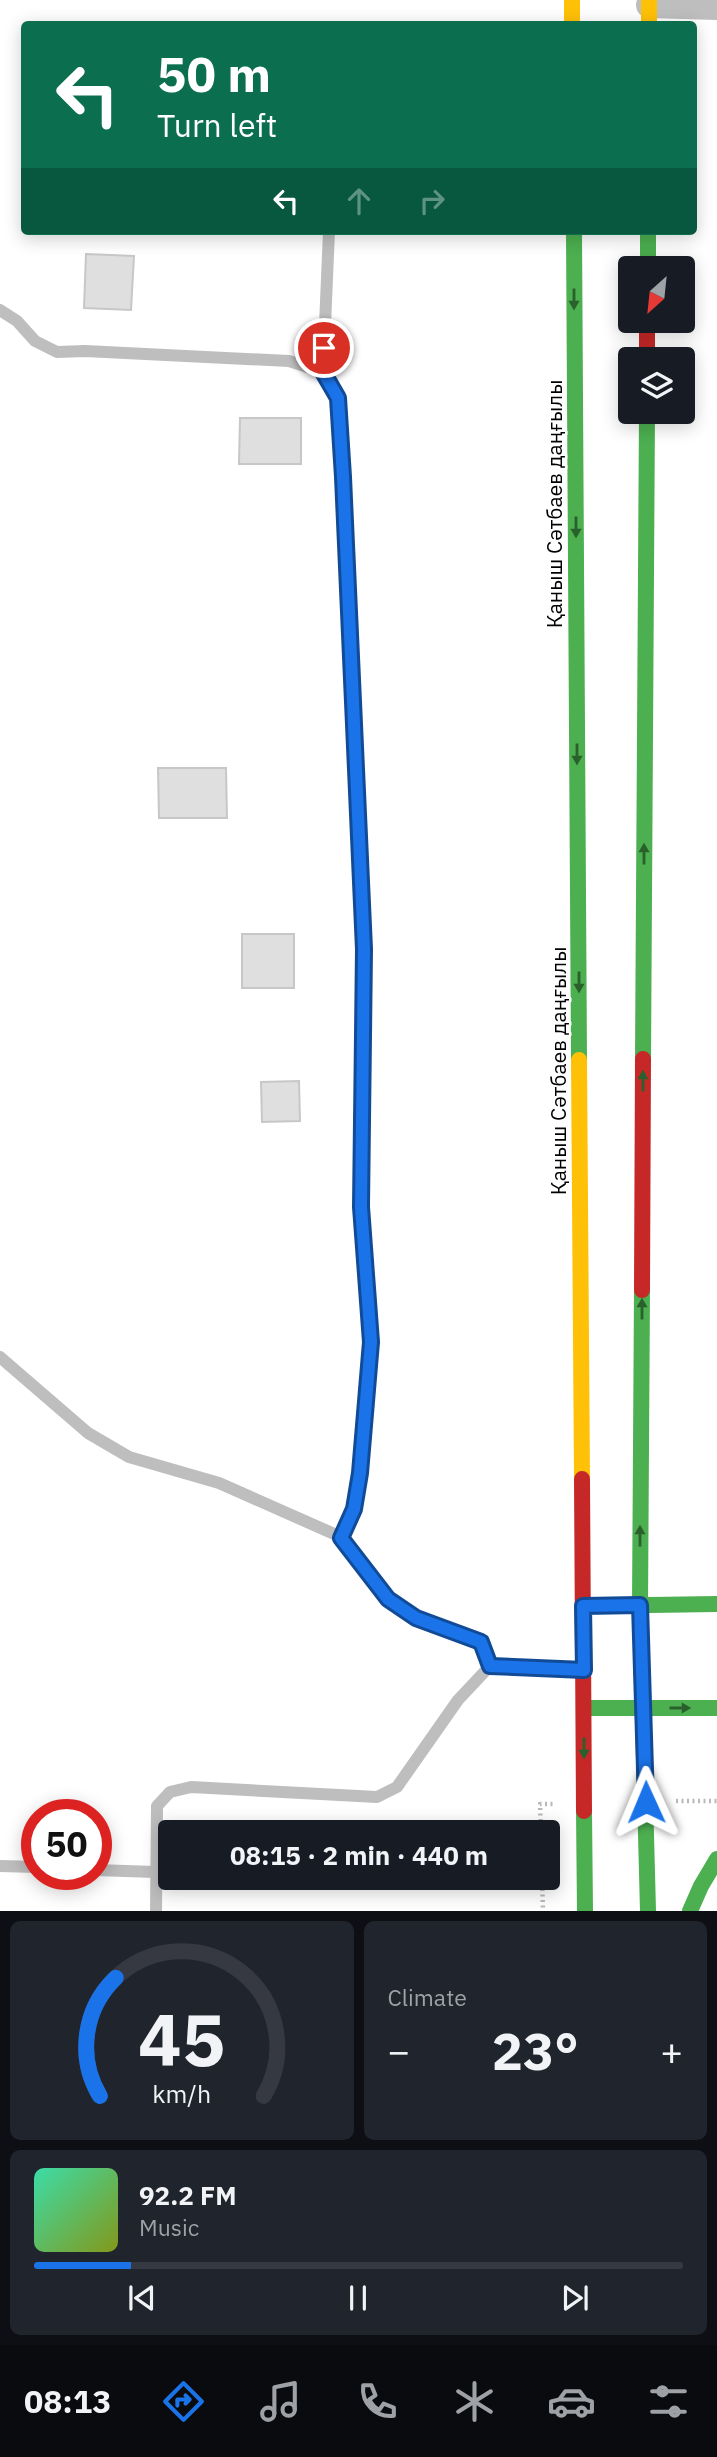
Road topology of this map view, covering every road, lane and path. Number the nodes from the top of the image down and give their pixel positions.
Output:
1 (572, 0) edge
2 (717, 7) edge
3 (649, 10) edge
4 (572, 21) edge
5 (329, 235) edge
6 (574, 235) edge
7 (648, 235) edge
8 (648, 256) edge
9 (0, 310) edge
10 (323, 372) junction
11 (647, 424) edge
12 (0, 1357) edge
13 (341, 1538) junction
14 (717, 1604) edge
15 (640, 1605) junction
16 (583, 1606) junction
17 (490, 1666) junction
18 (584, 1670) junction
19 (644, 1707) junction
20 (584, 1708) junction
21 (717, 1708) edge
22 (540, 1804) dead end
23 (541, 1820) edge
24 (717, 1858) edge
25 (0, 1866) edge
26 (21, 1867) edge
27 (112, 1871) edge
28 (155, 1872) junction
29 (542, 1890) edge
30 (156, 1911) edge
31 (543, 1911) edge
32 (585, 1911) edge
33 (648, 1911) edge
34 (690, 1911) edge

1 - 4 main road
2 - 3 street
5 - 10 lane
6 -> 16 main road, Қаныш Сәтбаев даңғылы
7 - 8 main road
9 - 10 lane
10 - 13 lane
15 -> 11 main road
12 - 13 lane
13 - 17 lane
14 - 15 main road
15 - 16 main road
15 - 19 main road
16 - 18 main road, Қаныш Сәтбаев даңғылы
17 - 18 lane
17 - 28 lane
18 - 20 main road, Қаныш Сәтбаев даңғылы
19 - 20 main road
19 -> 21 main road
19 - 33 main road
20 -> 32 main road, Қаныш Сәтбаев даңғылы
22 - 23 path
24 - 34 main road
25 - 26 lane
27 - 28 lane
28 - 30 lane
29 - 31 path

